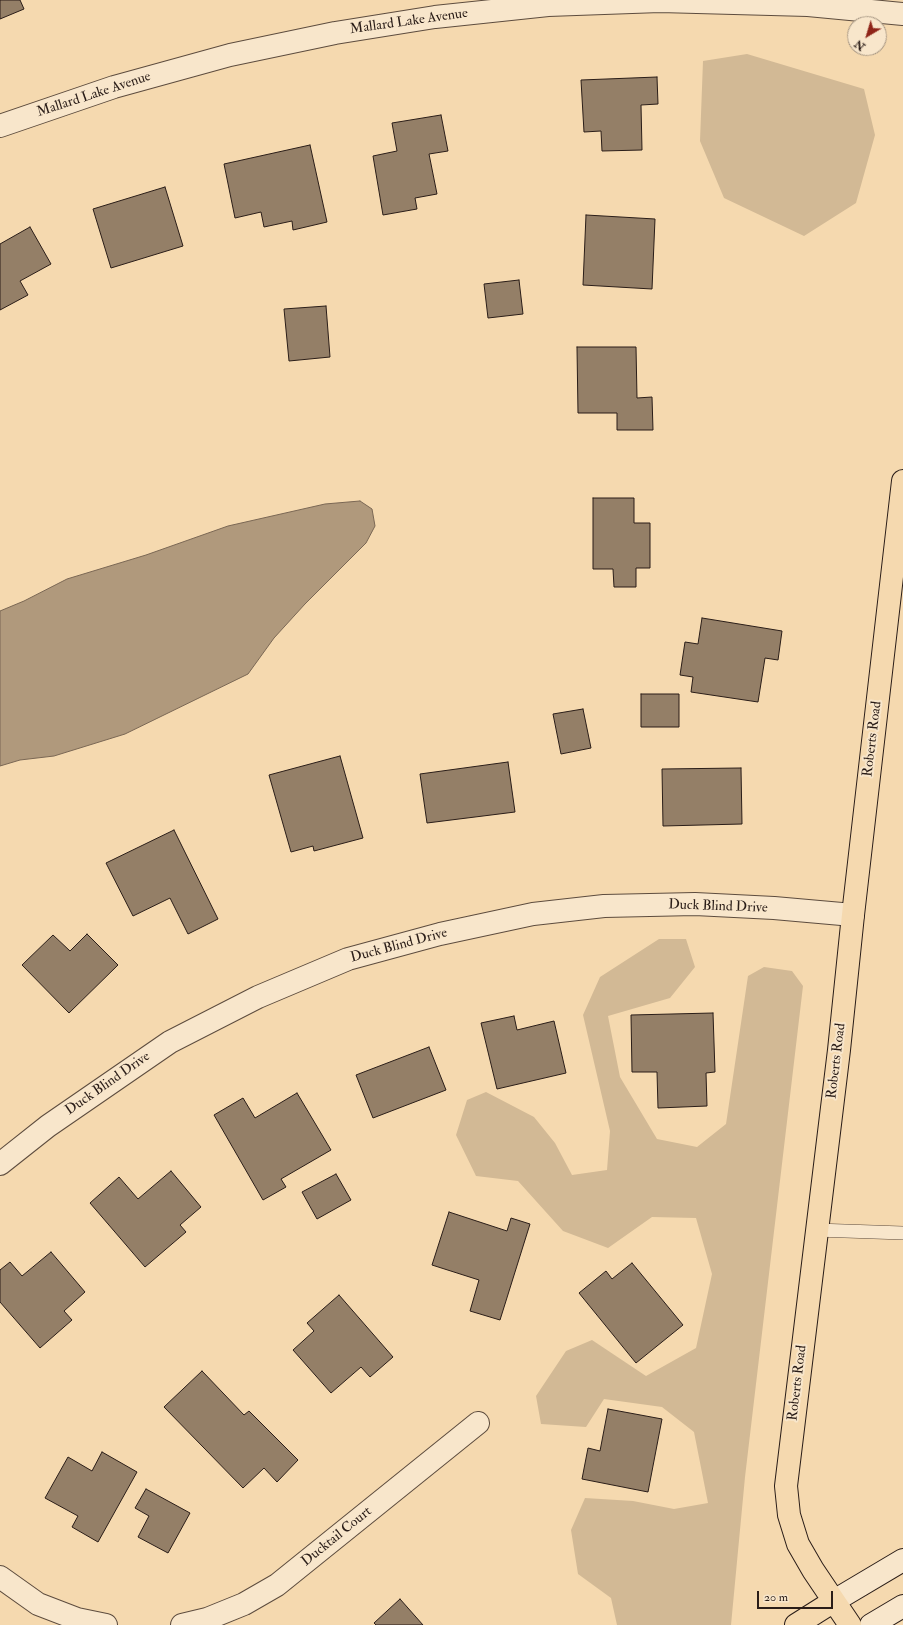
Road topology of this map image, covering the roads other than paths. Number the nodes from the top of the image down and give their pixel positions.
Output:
1 (903, 14) edge
2 (0, 126) edge
3 (903, 481) edge
4 (853, 915) junction
5 (0, 1164) edge
6 (816, 1230) junction
7 (903, 1233) edge
8 (478, 1423) dead end
9 (903, 1560) edge
10 (0, 1577) edge
11 (834, 1601) junction
12 (903, 1606) edge
13 (56, 1619) edge
14 (106, 1625) edge
15 (182, 1625) edge
16 (796, 1625) edge
17 (850, 1625) edge
18 (871, 1625) edge

1 - 2 street, Mallard Lake Avenue
3 - 4 main road, Roberts Road
4 - 5 street, Duck Blind Drive
4 - 6 main road, Roberts Road
6 - 7 lane
6 - 11 main road, Roberts Road
8 - 15 street, Ducktail Court
9 - 11 street
10 - 13 street
11 - 16 main road
11 - 17 main road, Roberts Road
12 - 18 street
13 - 14 street

